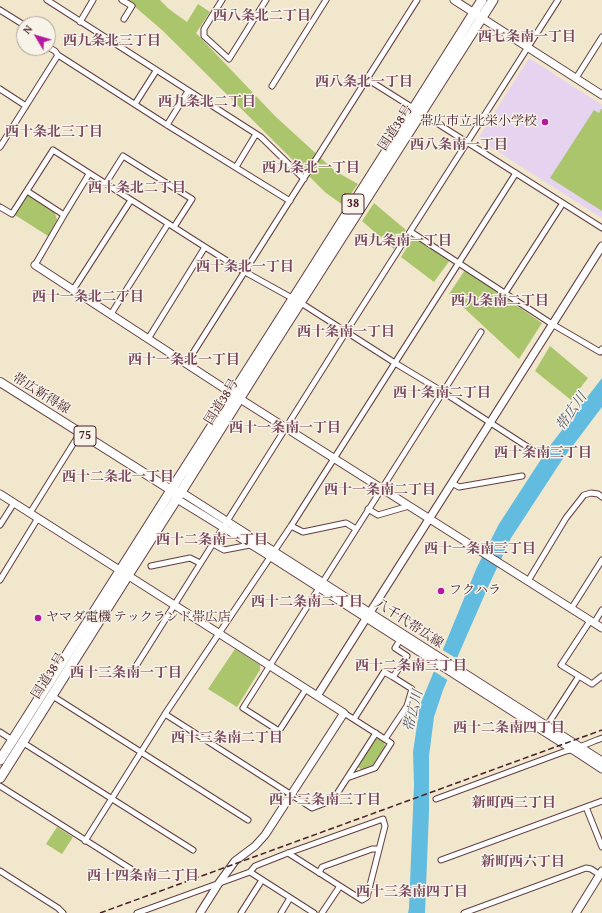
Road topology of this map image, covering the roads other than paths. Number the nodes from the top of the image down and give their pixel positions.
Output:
1 (47, 0) edge
2 (94, 0) edge
3 (122, 0) edge
4 (222, 0) edge
5 (266, 0) edge
6 (326, 0) edge
7 (417, 0) edge
8 (454, 0) edge
9 (482, 0) edge
10 (493, 0) edge
11 (558, 0) edge
12 (0, 10) edge
13 (478, 15) junction
14 (124, 19) dead end
15 (16, 20) edge
16 (80, 22) junction
17 (602, 37) edge
18 (528, 47) junction
19 (56, 52) edge
20 (58, 55) junction
21 (156, 71) junction
22 (576, 78) junction
23 (367, 79) junction
24 (272, 86) dead end
25 (0, 89) edge
26 (188, 91) junction
27 (602, 95) edge
28 (135, 104) junction
29 (26, 106) junction
30 (417, 110) junction
31 (167, 125) junction
32 (256, 134) junction
33 (468, 142) junction
34 (0, 147) edge
35 (236, 168) junction
36 (516, 173) junction
37 (89, 174) junction
38 (304, 178) junction
39 (106, 183) junction
40 (27, 190) junction
41 (131, 200) junction
42 (290, 201) junction
43 (563, 203) junction
44 (0, 207) edge
45 (64, 215) junction
46 (168, 224) junction
47 (174, 227) junction
48 (602, 228) edge
49 (411, 232) junction
50 (602, 246) edge
51 (205, 247) junction
52 (458, 263) junction
53 (35, 265) joint
54 (245, 272) junction
55 (73, 290) junction
56 (505, 293) junction
57 (297, 301) junction
58 (111, 314) junction
59 (552, 324) junction
60 (346, 332) junction
61 (481, 332) dead end
62 (148, 339) junction
63 (602, 349) edge
64 (395, 363) junction
65 (186, 364) junction
66 (0, 382) edge
67 (443, 392) junction
68 (236, 396) junction
69 (490, 423) junction
70 (286, 428) junction
71 (80, 433) junction
72 (537, 453) dead end
73 (334, 459) junction
74 (522, 476) dead end
75 (452, 483) junction
76 (382, 488) junction
77 (171, 490) junction
78 (0, 494) edge
79 (179, 496) junction
80 (602, 497) edge
81 (14, 503) junction
82 (409, 506) junction
83 (368, 509) junction
84 (30, 513) junction
85 (38, 518) junction
86 (429, 518) junction
87 (0, 525) edge
88 (225, 525) junction
89 (291, 526) junction
90 (356, 529) junction
91 (213, 544) junction
92 (250, 545) junction
93 (272, 554) junction
94 (602, 560) edge
95 (200, 563) junction
96 (151, 566) dead end
97 (124, 573) junction
98 (0, 580) edge
99 (528, 581) junction
100 (321, 585) junction
101 (175, 605) junction
102 (571, 609) junction
103 (602, 610) edge
104 (368, 616) junction
105 (592, 622) junction
106 (602, 628) edge
107 (219, 634) junction
108 (400, 640) junction
109 (434, 658) junction
110 (136, 666) dead end
111 (270, 666) junction
112 (579, 676) junction
113 (602, 676) edge
114 (393, 677) junction
115 (306, 689) junction
116 (48, 693) junction
117 (317, 696) junction
118 (344, 713) junction
119 (166, 714) junction
120 (354, 719) junction
121 (545, 729) junction
122 (0, 732) edge
123 (376, 733) junction
124 (602, 738) edge
125 (386, 739) junction
126 (12, 740) junction
127 (22, 742) junction
128 (576, 748) junction
129 (141, 752) junction
130 (0, 760) edge
131 (602, 761) edge
132 (602, 769) edge
133 (0, 778) edge
134 (347, 778) junction
135 (0, 786) edge
136 (292, 794) junction
137 (112, 799) junction
138 (436, 799) dead end
139 (602, 801) edge
140 (586, 807) junction
141 (248, 820) dead end
142 (85, 840) junction
143 (602, 847) edge
144 (379, 849) junction
145 (194, 850) dead end
146 (288, 853) junction
147 (441, 860) dead end
148 (131, 870) dead end
149 (0, 871) edge
150 (250, 872) junction
151 (319, 873) junction
152 (601, 873) edge
153 (262, 880) junction
154 (219, 883) junction
155 (340, 886) junction
156 (290, 898) junction
157 (63, 913) edge
158 (137, 913) edge
159 (200, 913) edge
160 (241, 913) edge
161 (281, 913) edge
162 (314, 913) edge
163 (322, 913) edge
164 (464, 913) edge
165 (576, 913) edge

1 - 16 street
2 - 16 street
3 - 14 street
4 - 5 street
6 - 24 street
7 - 23 street
8 - 13 street
9 - 13 highway, 国道38号 / 38
10 - 13 highway, 国道38号 / 38
11 - 18 street
12 - 15 street
13 - 18 street
13 - 30 highway, 国道38号 / 38
16 - 21 street
17 - 22 street
18 - 22 street
18 - 33 street
19 - 20 street
20 - 28 street
20 - 29 street
21 - 26 street
21 - 28 street
22 - 27 street
23 - 30 street
23 - 38 street
25 - 29 street
26 - 31 street
26 - 32 street
28 - 31 street
29 - 34 street
30 - 33 street
30 - 57 highway, 国道38号 / 38
31 - 35 street
32 - 35 street
32 - 38 street
33 - 36 street
33 - 49 street
35 - 42 street
36 - 43 street
36 - 52 street
37 - 39 street
37 - 40 street
37 - 45 street
38 - 42 street
39 - 41 street
39 - 47 street
40 - 44 street
40 - 45 street
41 - 46 street
41 - 55 street
42 - 54 street
43 - 48 street
43 - 56 street
45 - 53 street
46 - 47 street
46 - 58 street
47 - 51 street
49 - 52 street
49 - 60 street
50 - 59 street
51 - 54 street
51 - 62 street
52 - 56 street
52 - 64 street
53 - 55 street
54 - 57 street
54 - 65 street
55 - 58 street
56 - 59 street
57 - 60 street
57 - 68 highway, 国道38号 / 38
58 - 62 street
59 - 63 street
59 - 69 street
60 - 64 street
60 - 70 street
61 - 67 street
62 - 65 street
64 - 67 street
64 - 73 street
65 - 68 street
66 - 71 main road, 帯広新得線 / 75
67 - 69 street
67 - 76 street
68 - 70 street
68 - 77 highway, 国道38号 / 38
68 - 79 highway, 国道38号 / 38
69 - 72 street
69 - 75 street
70 - 73 street
70 - 88 street
71 - 77 main road, 帯広新得線 / 75
71 - 84 street
73 - 76 street
73 - 89 street
74 - 75 street
75 - 86 street
76 - 82 street
76 - 83 street
77 - 79 street, 八千代帯広線
77 - 97 highway, 国道38号 / 38
78 - 81 street
79 - 88 street, 八千代帯広線
79 - 97 highway, 国道38号 / 38
80 - 99 street
81 - 84 street
81 - 87 street
82 - 83 street
82 - 86 street
83 - 90 street
84 - 85 street
85 - 97 street
85 - 98 street
86 - 99 street
86 - 104 street
88 - 91 street
88 - 92 street, 八千代帯広線
88 - 93 street, 八千代帯広線
89 - 90 street
89 - 93 street
90 - 100 street
91 - 92 street
91 - 95 street
92 - 93 street, 八千代帯広線
93 - 100 street, 八千代帯広線
93 - 107 street
94 - 102 street
95 - 96 street
95 - 101 street
97 - 101 street
97 - 116 highway, 国道38号 / 38
99 - 102 street
100 - 104 street, 八千代帯広線
100 - 111 street
101 - 107 street
101 - 110 street
102 - 105 street
103 - 105 street
104 - 108 street, 八千代帯広線
104 - 109 street, 八千代帯広線
104 - 117 street
105 - 106 street
105 - 112 street
107 - 111 street
107 - 119 street
108 - 109 street, 八千代帯広線
108 - 114 street
109 - 121 street, 八千代帯広線
111 - 115 street
111 - 115 street
112 - 113 street
112 - 121 street
114 - 120 street
114 - 125 street
115 - 117 street
116 - 126 highway, 国道38号 / 38
116 - 127 highway, 国道38号 / 38
116 - 129 street
117 - 118 street
118 - 120 street
118 - 136 street
119 - 129 street
119 - 136 street
120 - 123 street
121 - 128 street, 八千代帯広線
122 - 126 street
123 - 125 street
123 - 134 street
124 - 128 street
125 - 134 street
126 - 127 street
126 - 130 highway, 国道38号 / 38
127 - 133 highway, 国道38号 / 38
127 - 137 street
128 - 131 street, 八千代帯広線
128 - 132 street, 八千代帯広線
128 - 138 street
129 - 137 street
129 - 141 street
134 - 136 street
135 - 142 street
136 - 154 street
137 - 142 street
137 - 145 street
139 - 140 street
140 - 143 street
140 - 147 street
142 - 148 street
144 - 146 street
144 - 151 street
144 - 155 street
146 - 150 street
146 - 151 street
149 - 157 street
150 - 153 street
150 - 154 street
151 - 155 street
152 - 164 street
152 - 165 street
153 - 156 street
153 - 160 street
154 - 158 street
154 - 159 street
155 - 163 street
156 - 161 street
156 - 162 street

